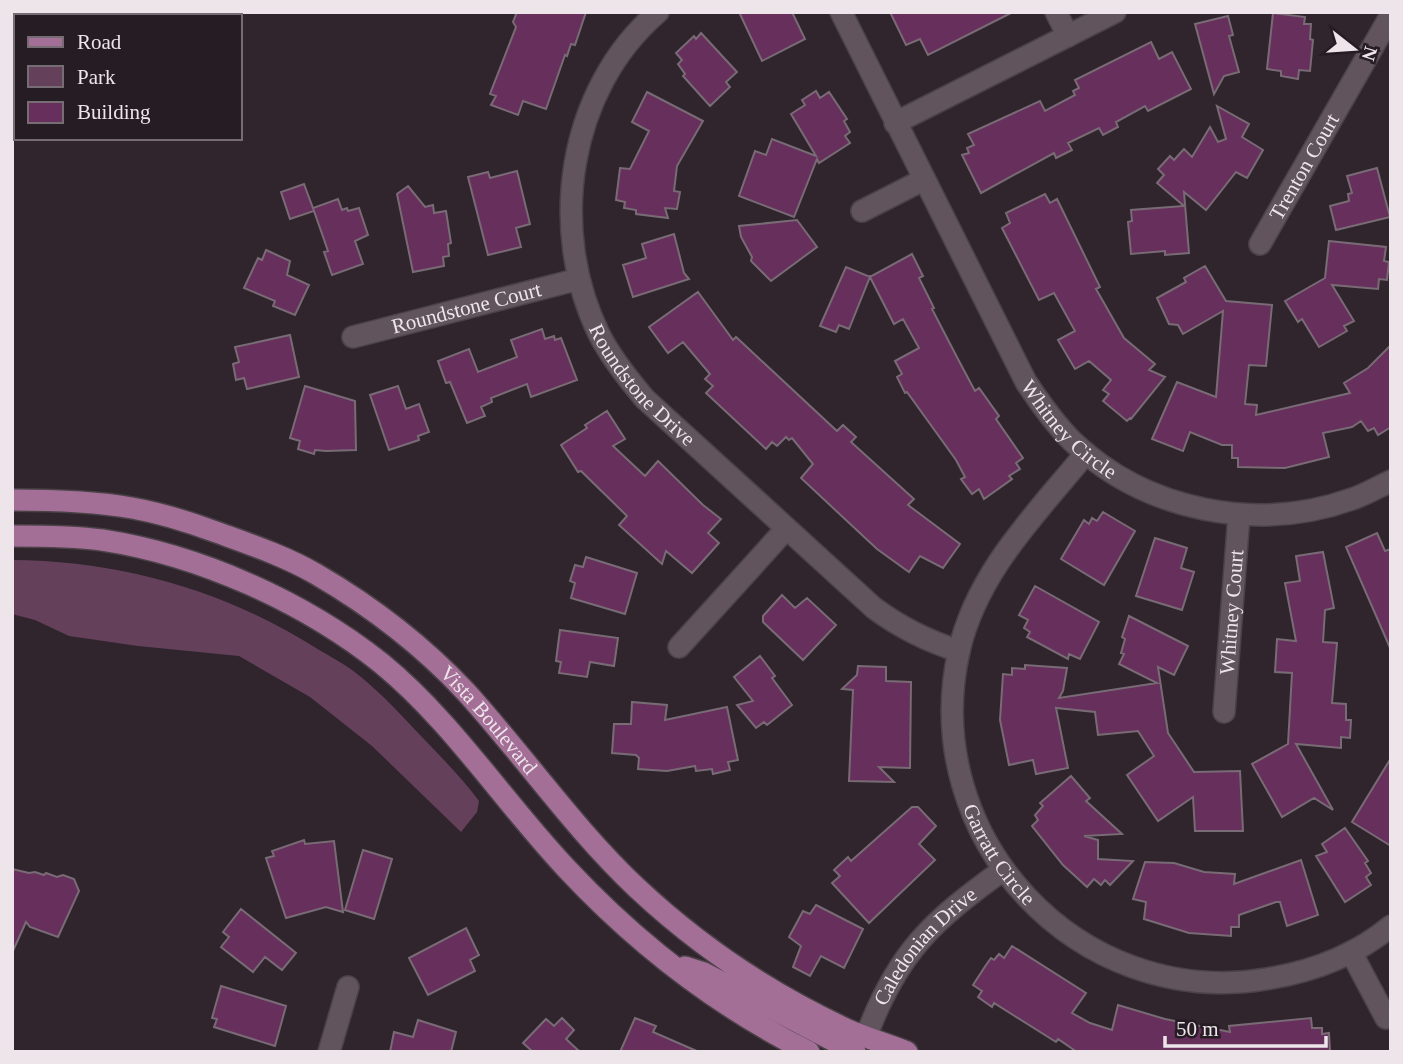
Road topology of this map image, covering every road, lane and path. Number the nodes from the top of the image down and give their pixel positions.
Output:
1 (658, 12) edge
2 (841, 12) edge
3 (1056, 12) edge
4 (1115, 12) edge
5 (1391, 15) edge
6 (1068, 36) junction
7 (895, 123) junction
8 (923, 180) junction
9 (862, 211) dead end
10 (1260, 244) dead end
11 (579, 279) junction
12 (353, 337) dead end
13 (1086, 453) junction
14 (1391, 481) edge
15 (12, 499) edge
16 (1239, 515) junction
17 (786, 529) junction
18 (12, 536) edge
19 (679, 647) dead end
20 (959, 652) junction
21 (1224, 712) dead end
22 (1003, 870) junction
23 (1391, 926) edge
24 (1352, 952) junction
25 (663, 959) junction
26 (348, 987) dead end
27 (1387, 1018) dead end
28 (860, 1047) edge
29 (329, 1052) edge
30 (810, 1052) edge
31 (908, 1052) edge

1 - 11 street, Roundstone Drive
2 - 7 street, Whitney Circle
3 - 6 street
4 - 6 street
5 - 10 street, Trenton Court
6 - 7 street
7 - 8 street, Whitney Circle
8 - 9 street
8 - 13 street, Whitney Circle
11 - 12 street, Roundstone Court
11 - 17 street, Roundstone Drive
13 - 16 street, Whitney Circle
13 - 20 street, Garratt Circle
14 - 16 street, Whitney Circle
15 - 28 main road, Vista Boulevard
16 - 21 street, Whitney Court
17 - 19 street
17 - 20 street, Roundstone Drive
18 - 25 main road, Vista Boulevard
20 - 22 street, Garratt Circle
22 - 24 street, Garratt Circle
22 - 28 street, Caledonian Drive
23 - 24 street, Garratt Circle
24 - 27 street
25 - 28 main road
25 - 30 main road, Vista Boulevard
26 - 29 street
28 - 31 main road, Vista Boulevard

